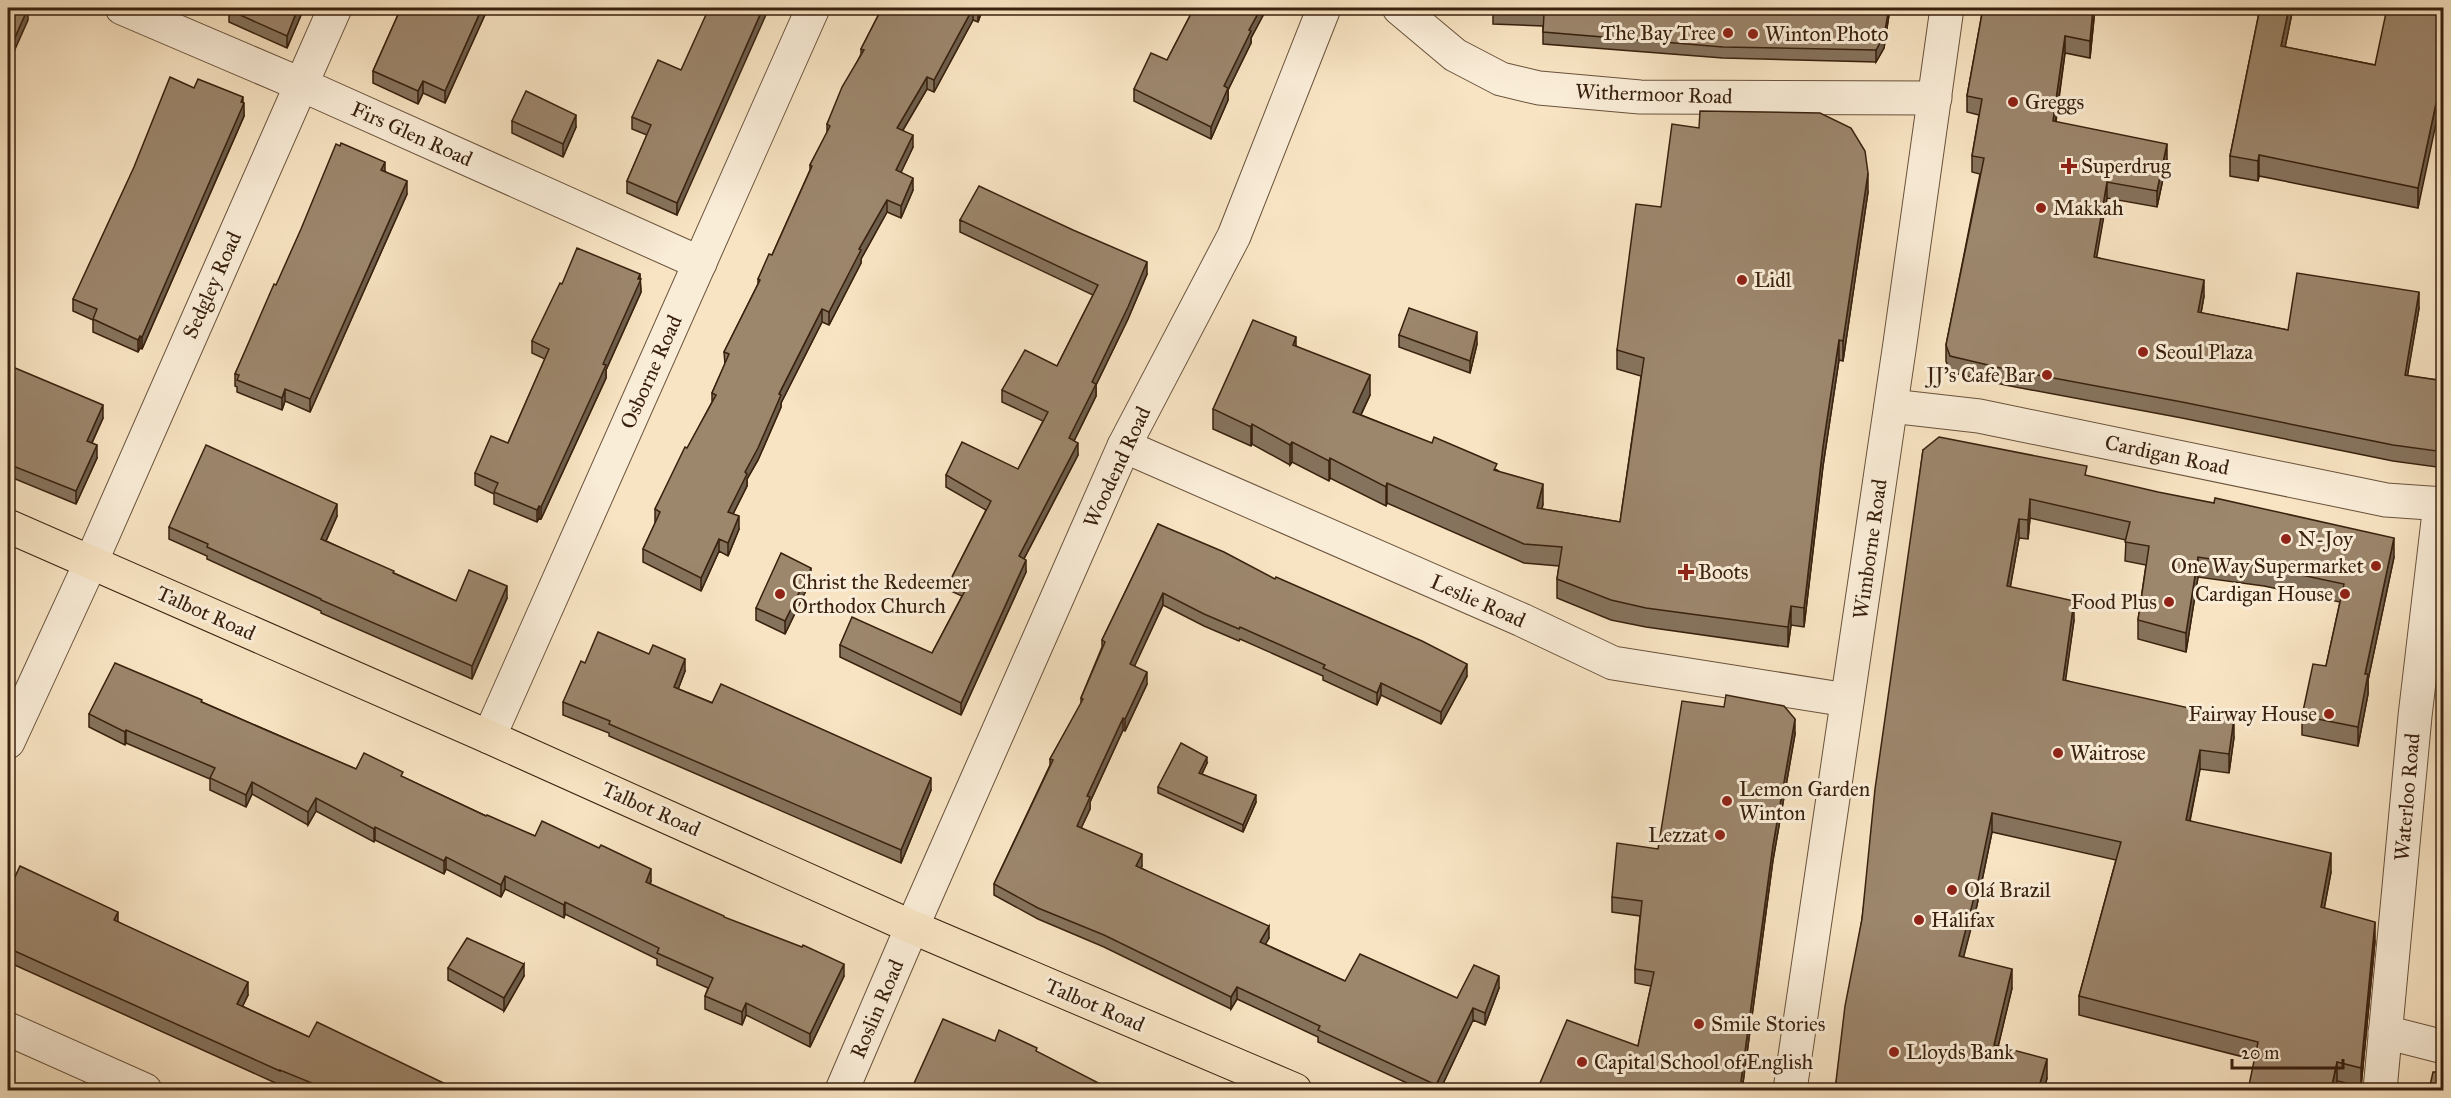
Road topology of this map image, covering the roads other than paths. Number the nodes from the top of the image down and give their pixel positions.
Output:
1 (122, 8) edge
2 (335, 8) edge
3 (813, 8) edge
4 (1324, 8) edge
5 (1399, 8) edge
6 (1947, 8) edge
7 (300, 84) junction
8 (1935, 98) junction
9 (700, 263) junction
10 (1891, 406) junction
11 (1124, 446) junction
12 (2442, 504) edge
13 (8, 526) edge
14 (91, 562) junction
15 (1847, 700) junction
16 (489, 737) junction
17 (8, 742) edge
18 (912, 927) junction
19 (8, 1029) edge
20 (2385, 1032) junction
21 (2444, 1047) edge
22 (145, 1090) edge
23 (842, 1090) edge
24 (1295, 1090) edge
25 (1790, 1090) edge
26 (2380, 1090) edge

1 - 7 street, Firs Glen Road
2 - 7 street, Sedgley Road
3 - 9 street, Osborne Road
4 - 11 street, Woodend Road
5 - 8 street, Withermoor Road
6 - 8 street, Wimborne Road
7 - 9 street, Firs Glen Road
7 - 14 street, Sedgley Road
8 - 10 street, Wimborne Road
9 - 16 street, Osborne Road
10 - 12 street, Cardigan Road
10 - 15 street, Wimborne Road
11 - 15 street, Leslie Road
11 - 18 street, Woodend Road
12 - 20 street, Waterloo Road
13 - 14 main road, Talbot Road
14 - 16 main road, Talbot Road
14 - 17 street, Sedgley Road
15 - 25 street, Wimborne Road
16 - 18 main road, Talbot Road
18 - 23 street, Roslin Road
18 - 24 main road, Talbot Road
19 - 22 street
20 - 21 street
20 - 26 street, Waterloo Road

